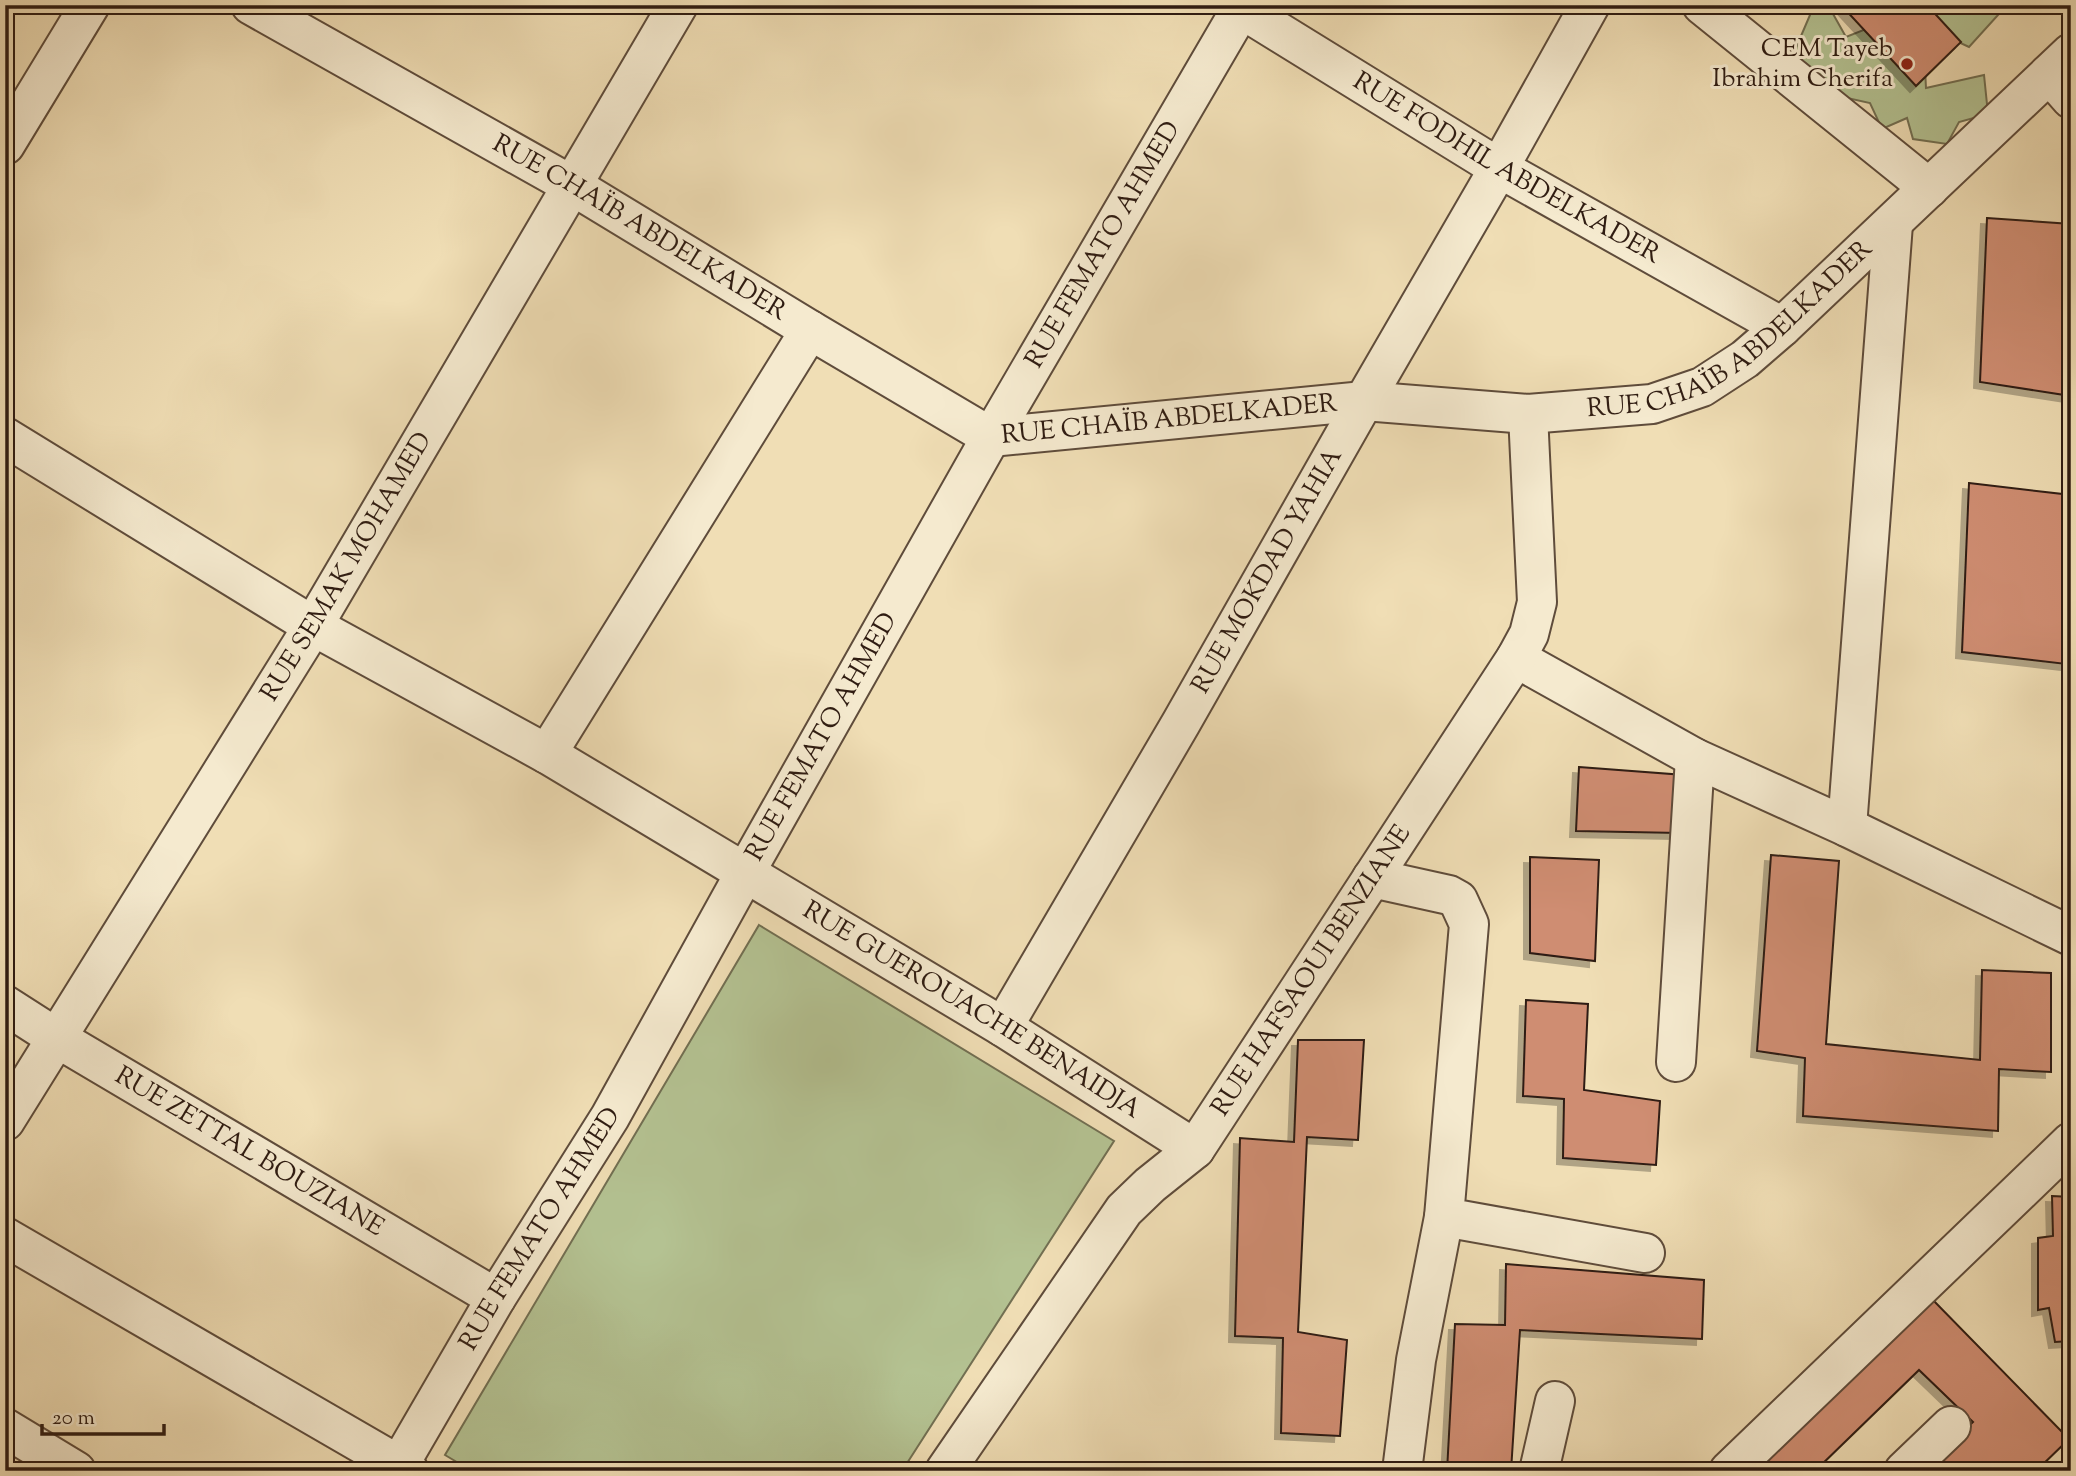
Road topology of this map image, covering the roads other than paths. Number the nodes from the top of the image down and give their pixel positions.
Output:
1 (90, 5) edge
2 (251, 5) edge
3 (678, 5) edge
4 (1590, 5) edge
5 (1702, 5) edge
6 (1238, 7) edge
7 (2064, 75) edge
8 (5, 145) edge
9 (1499, 168) junction
10 (573, 186) junction
11 (1929, 188) junction
12 (1893, 224) junction
13 (1782, 327) junction
14 (810, 330) junction
15 (1364, 401) junction
16 (1528, 414) junction
17 (991, 436) junction
18 (5, 437) edge
19 (313, 626) junction
20 (1516, 658) junction
21 (547, 754) junction
22 (1695, 758) junction
23 (1847, 828) junction
24 (745, 873) junction
25 (1372, 878) junction
26 (2071, 936) edge
27 (5, 1005) edge
28 (1003, 1027) junction
29 (55, 1037) junction
30 (1676, 1062) dead end
31 (5, 1121) edge
32 (2071, 1142) edge
33 (1195, 1149) junction
34 (1444, 1217) junction
35 (5, 1237) edge
36 (1645, 1253) dead end
37 (496, 1298) junction
38 (1555, 1401) dead end
39 (1951, 1426) dead end
40 (5, 1428) edge
41 (404, 1468) edge
42 (76, 1471) edge
43 (945, 1471) edge
44 (1402, 1471) edge
45 (1539, 1471) edge
46 (1729, 1471) edge
47 (1904, 1471) edge

1 - 8 street
2 - 10 street, RUE CHAÏB ABDELKADER
3 - 10 street, RUE SEMAK MOHAMED
4 - 9 street, RUE MOKDAD YAHIA
5 - 11 street
6 - 9 street, RUE FODHIL ABDELKADER
6 - 17 street, RUE FEMATO AHMED
7 - 11 street, RUE CHAÏB ABDELKADER
9 - 13 street, RUE FODHIL ABDELKADER
9 - 15 street, RUE MOKDAD YAHIA
10 - 14 street, RUE CHAÏB ABDELKADER
10 - 19 street, RUE SEMAK MOHAMED
11 - 12 street, RUE CHAÏB ABDELKADER
12 - 13 street, RUE CHAÏB ABDELKADER
12 - 23 street
13 - 16 street, RUE CHAÏB ABDELKADER
14 - 17 street, RUE CHAÏB ABDELKADER
14 - 21 street
15 - 16 street, RUE CHAÏB ABDELKADER
15 - 17 street, RUE CHAÏB ABDELKADER
15 - 28 street, RUE MOKDAD YAHIA
16 - 20 street, RUE HAFSAOUI BENZIANE
17 - 24 street, RUE FEMATO AHMED
18 - 19 street, RUE GUEROUACHE BENAIDJA
19 - 21 street, RUE GUEROUACHE BENAIDJA
19 - 29 street, RUE SEMAK MOHAMED
20 - 22 street
20 - 25 street, RUE HAFSAOUI BENZIANE
21 - 24 street, RUE GUEROUACHE BENAIDJA
22 - 23 street
22 - 30 street
23 - 26 street
24 - 28 street, RUE GUEROUACHE BENAIDJA
24 - 37 street, RUE FEMATO AHMED
25 - 33 street, RUE HAFSAOUI BENZIANE
25 - 34 street
27 - 29 street, RUE ZETTAL BOUZIANE
28 - 33 street, RUE GUEROUACHE BENAIDJA
29 - 31 street, RUE SEMAK MOHAMED
29 - 37 street, RUE ZETTAL BOUZIANE
32 - 46 street
33 - 43 street, RUE HAFSAOUI BENZIANE
34 - 36 street
34 - 44 street
35 - 41 street
37 - 41 street, RUE FEMATO AHMED
38 - 45 street
39 - 47 street
40 - 42 street

